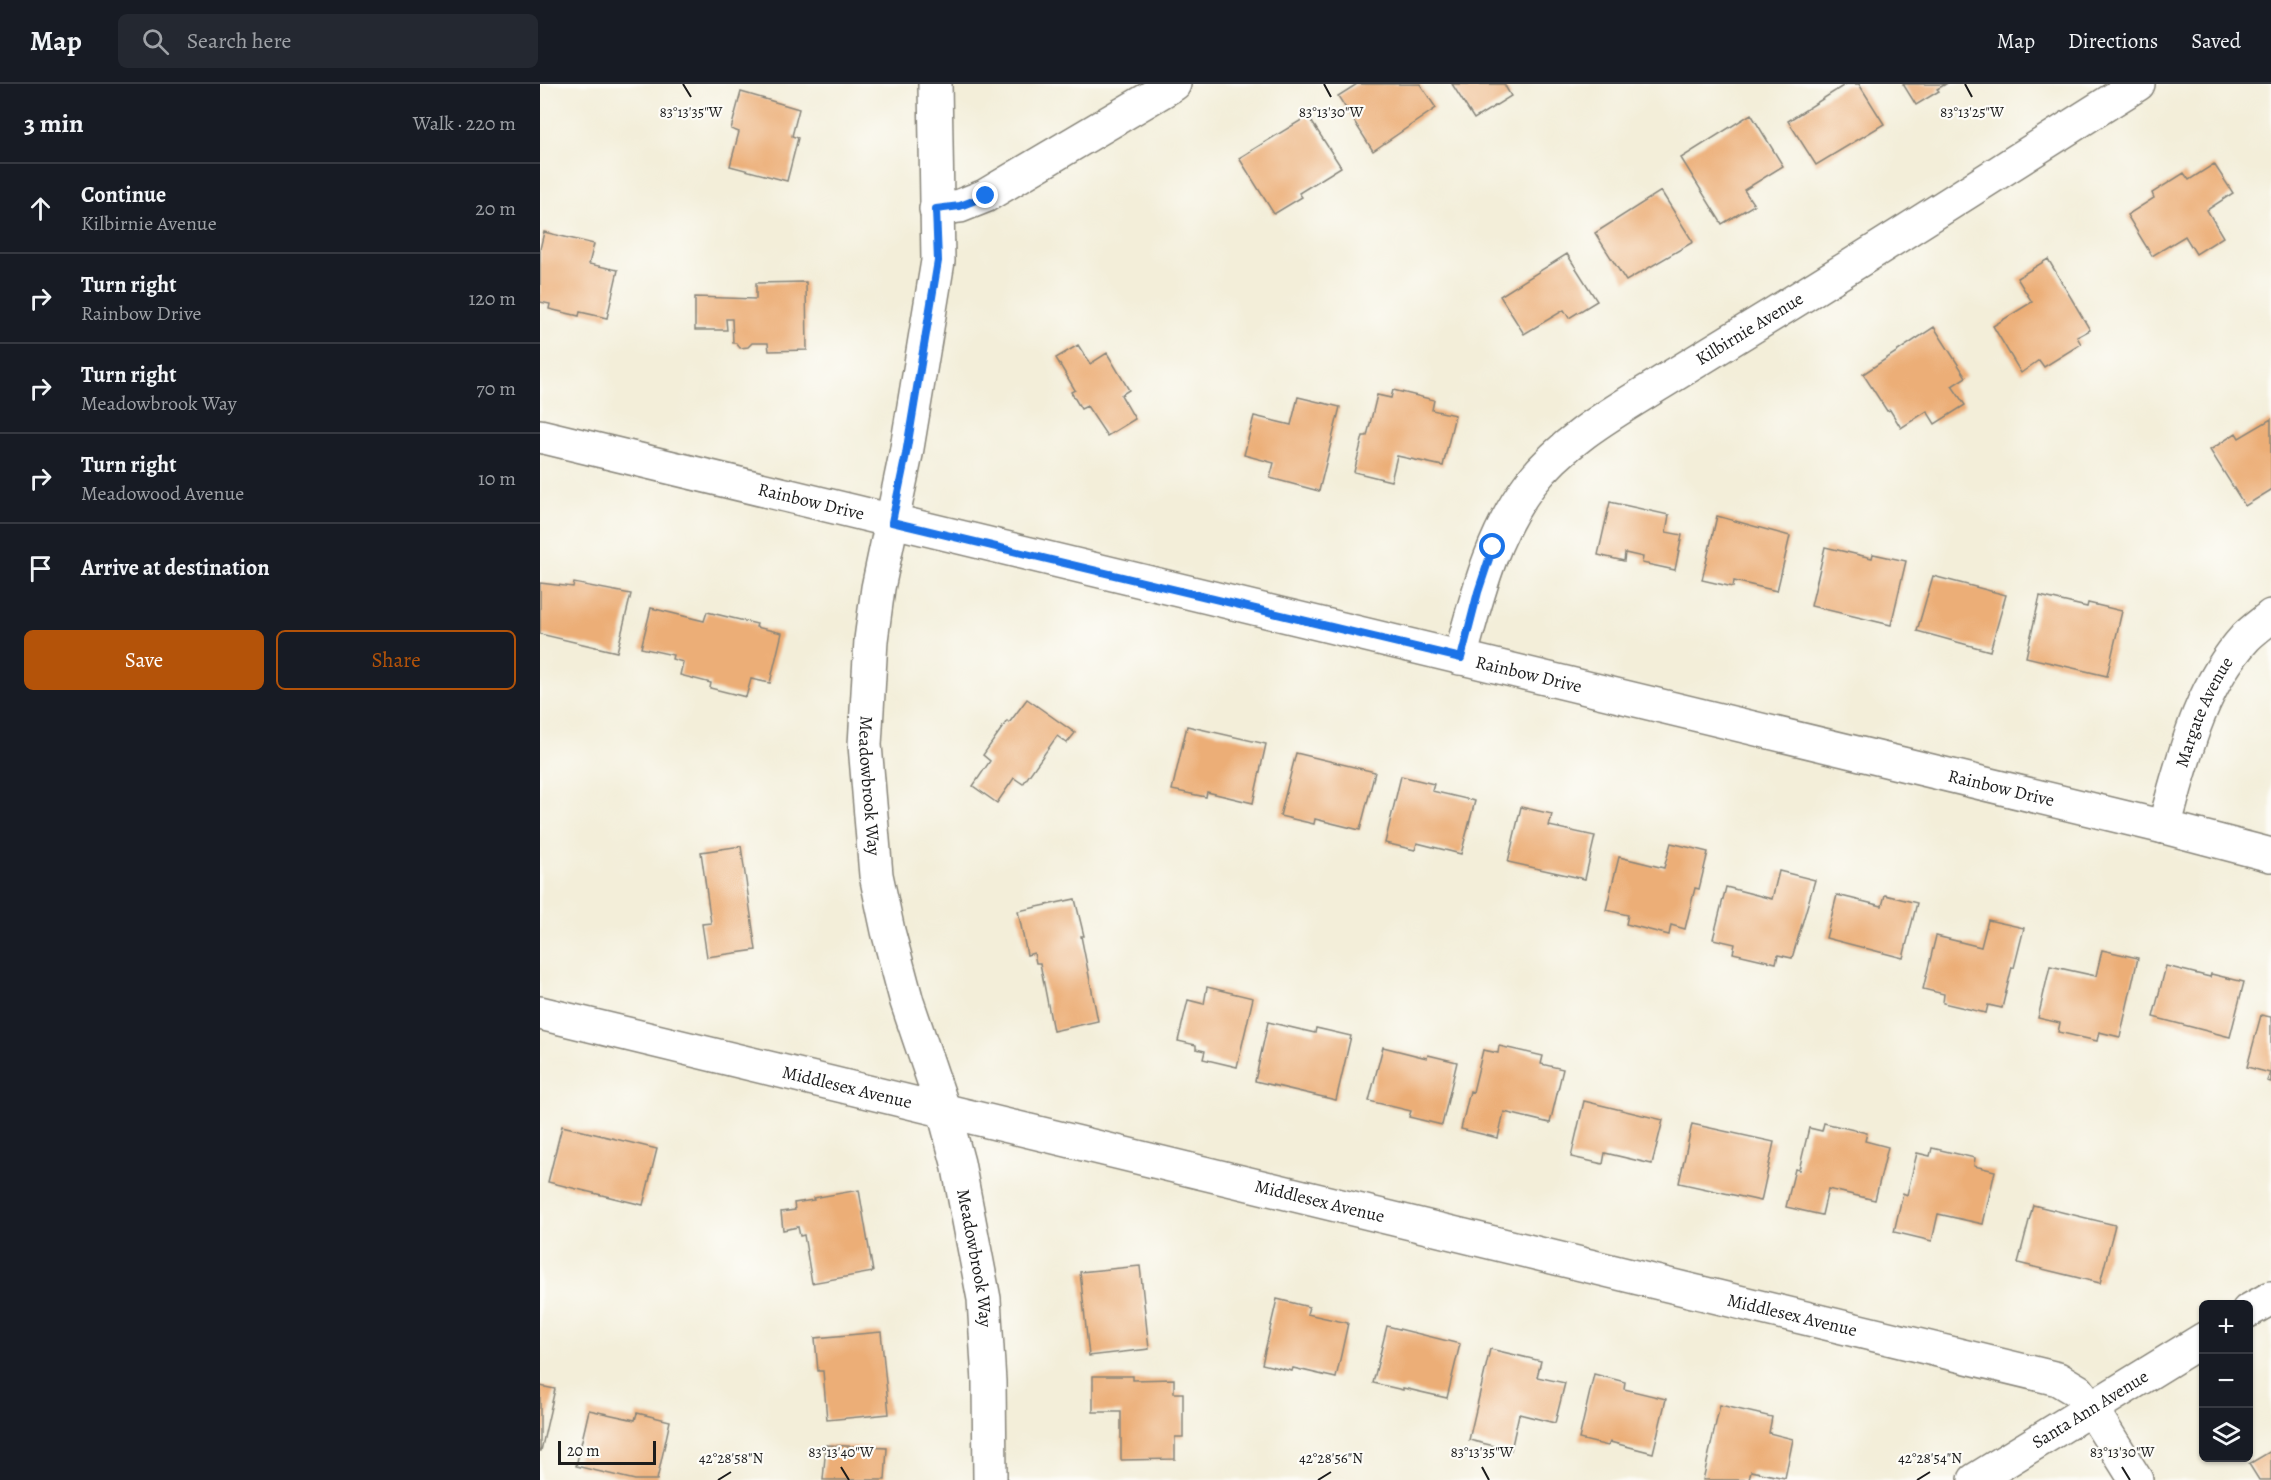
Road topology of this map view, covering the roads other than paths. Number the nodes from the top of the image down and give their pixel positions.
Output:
1 (935, 84) edge
2 (1174, 84) edge
3 (2138, 84) edge
4 (936, 209) junction
5 (540, 436) edge
6 (892, 522) junction
7 (2271, 616) edge
8 (1461, 658) junction
9 (2164, 827) junction
10 (2271, 855) edge
11 (540, 1013) edge
12 (944, 1111) junction
13 (2271, 1298) edge
14 (2253, 1308) edge
15 (2199, 1342) edge
16 (2091, 1408) junction
17 (990, 1480) edge
18 (1975, 1480) edge
19 (2136, 1480) edge

1 - 4 street, Meadowbrook Way
2 - 4 street
3 - 8 street, Kilbirnie Avenue
4 - 6 street, Meadowbrook Way
5 - 6 street, Rainbow Drive
6 - 8 street, Rainbow Drive
6 - 12 street, Meadowbrook Way
7 - 9 street, Margate Avenue
8 - 9 street, Rainbow Drive
9 - 10 street, Rainbow Drive
11 - 12 street, Middlesex Avenue
12 - 16 street, Middlesex Avenue
12 - 17 street, Meadowbrook Way
13 - 14 street
15 - 16 street, Santa Ann Avenue
16 - 18 street, Santa Ann Avenue
16 - 19 street, Middlesex Avenue

